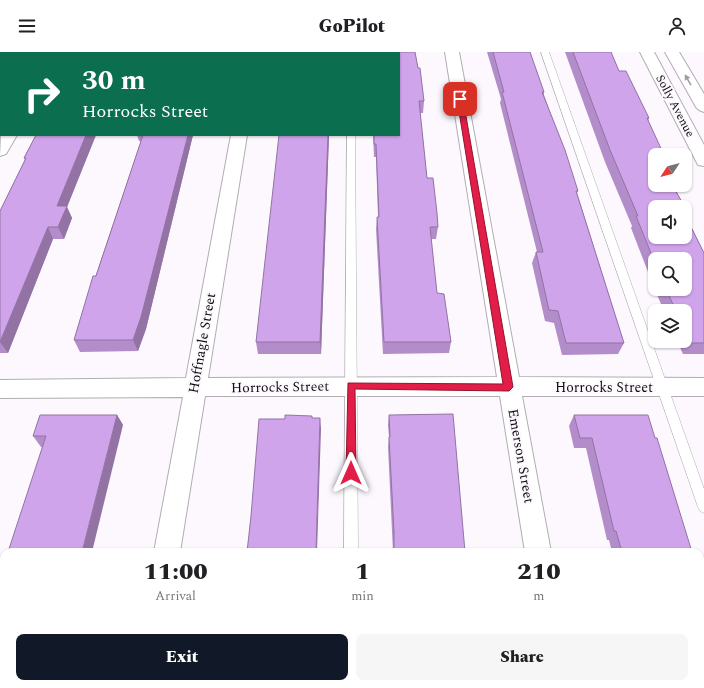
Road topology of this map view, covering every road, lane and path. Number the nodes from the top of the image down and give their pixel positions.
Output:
1 (452, 52) edge
2 (545, 52) edge
3 (647, 52) edge
4 (672, 52) edge
5 (704, 107) edge
6 (8, 136) edge
7 (239, 136) edge
8 (351, 136) edge
9 (0, 151) edge
10 (704, 160) edge
11 (351, 386) junction
12 (509, 387) junction
13 (663, 387) junction
14 (704, 387) edge
15 (194, 388) junction
16 (0, 389) edge
17 (704, 507) edge
18 (167, 548) edge
19 (351, 548) edge
20 (537, 548) edge

1 - 12 street, Emerson Street
2 - 13 lane
3 - 10 street, Solly Avenue
5 -> 4 street, Solly Avenue
6 - 9 street
7 - 15 street, Hoffnagle Street
8 - 11 lane
11 - 12 street, Horrocks Street
11 - 15 street, Horrocks Street
11 - 19 lane
12 - 13 street, Horrocks Street
12 - 20 street, Emerson Street
13 - 14 street, Horrocks Street
13 - 17 lane
15 - 16 street, Horrocks Street
15 - 18 street, Hoffnagle Street

